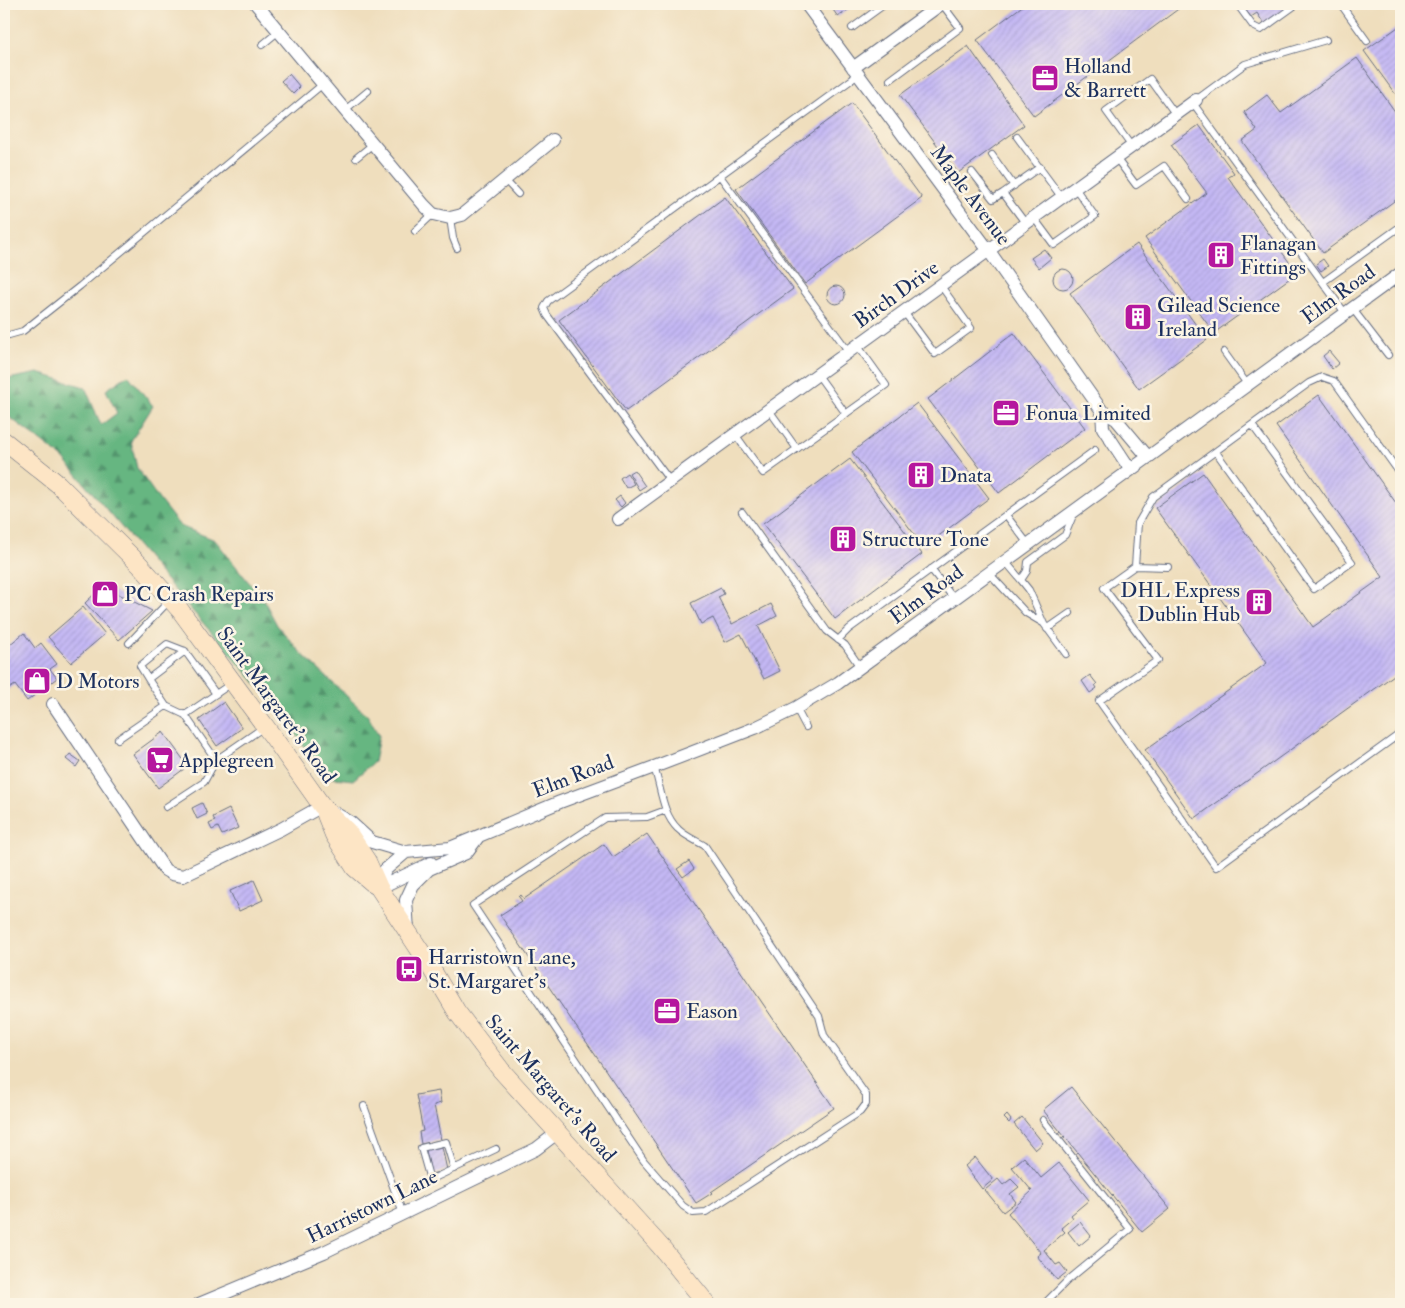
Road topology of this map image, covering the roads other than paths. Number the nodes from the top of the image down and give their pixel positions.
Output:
1 (256, 4) edge
2 (806, 4) edge
3 (885, 4) edge
4 (941, 4) edge
5 (1237, 4) edge
6 (1297, 4) edge
7 (1345, 4) edge
8 (852, 28) dead end
9 (279, 31) junction
10 (1326, 40) dead end
11 (1367, 41) dead end
12 (262, 45) dead end
13 (855, 72) junction
14 (890, 80) dead end
15 (323, 84) junction
16 (368, 91) dead end
17 (1194, 101) junction
18 (345, 110) junction
19 (1176, 115) junction
20 (1017, 137) dead end
21 (553, 140) dead end
22 (373, 144) junction
23 (1132, 147) junction
24 (992, 155) dead end
25 (356, 158) dead end
26 (1116, 158) junction
27 (1040, 167) junction
28 (972, 172) dead end
29 (720, 176) junction
30 (505, 180) junction
31 (1014, 186) junction
32 (1075, 188) junction
33 (1003, 193) junction
34 (518, 194) dead end
35 (1062, 198) junction
36 (1188, 199) dead end
37 (433, 214) junction
38 (450, 218) junction
39 (1030, 221) junction
40 (1401, 226) edge
41 (415, 231) dead end
42 (457, 248) dead end
43 (989, 251) junction
44 (1401, 273) edge
45 (1322, 282) junction
46 (941, 286) junction
47 (1349, 310) junction
48 (904, 312) junction
49 (4, 335) edge
50 (854, 349) junction
51 (1224, 352) dead end
52 (1388, 355) dead end
53 (818, 374) junction
54 (1247, 384) junction
55 (769, 410) junction
56 (1102, 411) junction
57 (846, 414) junction
58 (1252, 425) junction
59 (735, 434) junction
60 (4, 441) edge
61 (797, 449) junction
62 (1095, 450) dead end
63 (1216, 452) junction
64 (1148, 457) junction
65 (1130, 470) junction
66 (1401, 475) edge
67 (670, 481) junction
68 (1075, 510) junction
69 (742, 512) dead end
70 (1006, 515) junction
71 (618, 518) dead end
72 (1028, 544) junction
73 (1005, 561) junction
74 (1134, 566) junction
75 (1168, 567) dead end
76 (931, 569) junction
77 (989, 573) junction
78 (1021, 580) junction
79 (954, 599) junction
80 (171, 600) junction
81 (1070, 613) dead end
82 (1045, 626) junction
83 (838, 640) junction
84 (128, 644) dead end
85 (185, 650) junction
86 (1066, 654) dead end
87 (860, 667) junction
88 (148, 680) junction
89 (233, 682) junction
90 (216, 694) junction
91 (53, 704) dead end
92 (166, 706) junction
93 (796, 708) junction
94 (185, 715) junction
95 (265, 726) junction
96 (806, 727) dead end
97 (1401, 733) edge
98 (118, 739) dead end
99 (216, 760) junction
100 (654, 767) junction
101 (322, 806) junction
102 (166, 807) dead end
103 (666, 810) junction
104 (479, 835) junction
105 (450, 848) junction
106 (406, 852) junction
107 (379, 888) junction
108 (408, 932) junction
109 (364, 1106) dead end
110 (1043, 1120) dead end
111 (557, 1133) junction
112 (496, 1149) dead end
113 (454, 1169) junction
114 (403, 1214) junction
115 (199, 1304) edge
116 (706, 1304) edge
117 (1044, 1304) edge

1 - 9 street
2 - 13 street, Maple Avenue
3 - 8 lane
4 - 13 street
4 - 14 lane
5 - 6 lane
7 - 11 lane
9 - 12 lane
9 - 15 street
10 - 17 lane
13 - 29 lane
13 - 43 street, Maple Avenue
15 - 18 street
15 - 49 lane
16 - 18 lane
17 - 19 street, Birch Drive
17 - 45 lane
18 - 22 street
19 - 23 street, Birch Drive
19 - 23 lane
20 - 27 lane
21 - 30 street
22 - 25 lane
22 - 37 street
23 - 26 street, Birch Drive
24 - 31 lane
26 - 32 street, Birch Drive
26 - 36 lane
27 - 31 lane
27 - 35 lane
28 - 33 lane
29 - 50 lane
29 - 67 lane
30 - 34 lane
30 - 38 street
31 - 33 lane
32 - 35 street, Birch Drive
32 - 39 lane
33 - 39 lane
35 - 39 street, Birch Drive
37 - 38 street
37 - 41 lane
38 - 42 lane
39 - 43 street, Birch Drive
40 - 45 lane
43 - 46 street, Birch Drive
43 - 56 street, Maple Avenue
44 - 47 street, Elm Road
45 - 47 lane
46 - 48 street, Birch Drive
46 - 48 lane
47 - 52 lane
47 - 54 street, Elm Road
48 - 50 street, Birch Drive
50 - 53 street, Birch Drive
50 - 57 lane
51 - 54 lane
53 - 55 street, Birch Drive
53 - 57 lane
54 - 64 street, Elm Road
55 - 59 street, Birch Drive
55 - 61 lane
56 - 64 street, Maple Avenue
56 - 65 street, Maple Avenue
57 - 61 lane
58 - 63 lane
58 - 63 lane
58 - 66 lane
59 - 61 lane
59 - 67 street, Birch Drive
60 - 80 main road, Saint Margaret's Road
62 - 70 lane
63 - 74 lane
64 - 65 street, Elm Road
65 - 68 street, Elm Road
67 - 71 street, Birch Drive
68 - 72 street, Elm Road
68 - 78 lane
69 - 83 lane
70 - 72 lane
70 - 76 lane
72 - 73 street, Elm Road
73 - 77 street, Elm Road
73 - 78 lane
74 - 75 lane
74 - 97 lane
76 - 79 lane
76 - 83 lane
77 - 79 street, Elm Road
77 - 82 lane
78 - 82 lane
79 - 87 street, Elm Road
80 - 84 lane
80 - 89 main road, Saint Margaret's Road
81 - 82 lane
82 - 86 lane
83 - 87 lane
85 - 88 lane
85 - 88 lane
85 - 90 lane
87 - 93 street, Elm Road
88 - 92 lane
89 - 90 lane
89 - 95 main road, Saint Margaret's Road
90 - 94 lane
91 - 101 street
92 - 94 lane
92 - 98 lane
93 - 96 lane
93 - 100 street, Elm Road
94 - 99 lane
95 - 99 lane
95 - 101 main road, Saint Margaret's Road
99 - 102 lane
100 - 103 lane
100 - 104 street, Elm Road
101 - 106 street, Elm Road
101 - 107 main road, Saint Margaret's Road
103 - 103 lane
104 - 105 street, Elm Road
104 - 108 street, Elm Road
105 - 106 street, Elm Road
105 - 107 street, Elm Road
106 - 107 street
107 - 108 main road, Saint Margaret's Road
108 - 111 main road, Saint Margaret's Road
109 - 114 lane
110 - 117 lane
111 - 114 street, Harristown Lane
111 - 116 main road, Saint Margaret's Road
112 - 113 lane
113 - 113 lane
114 - 115 street, Harristown Lane

